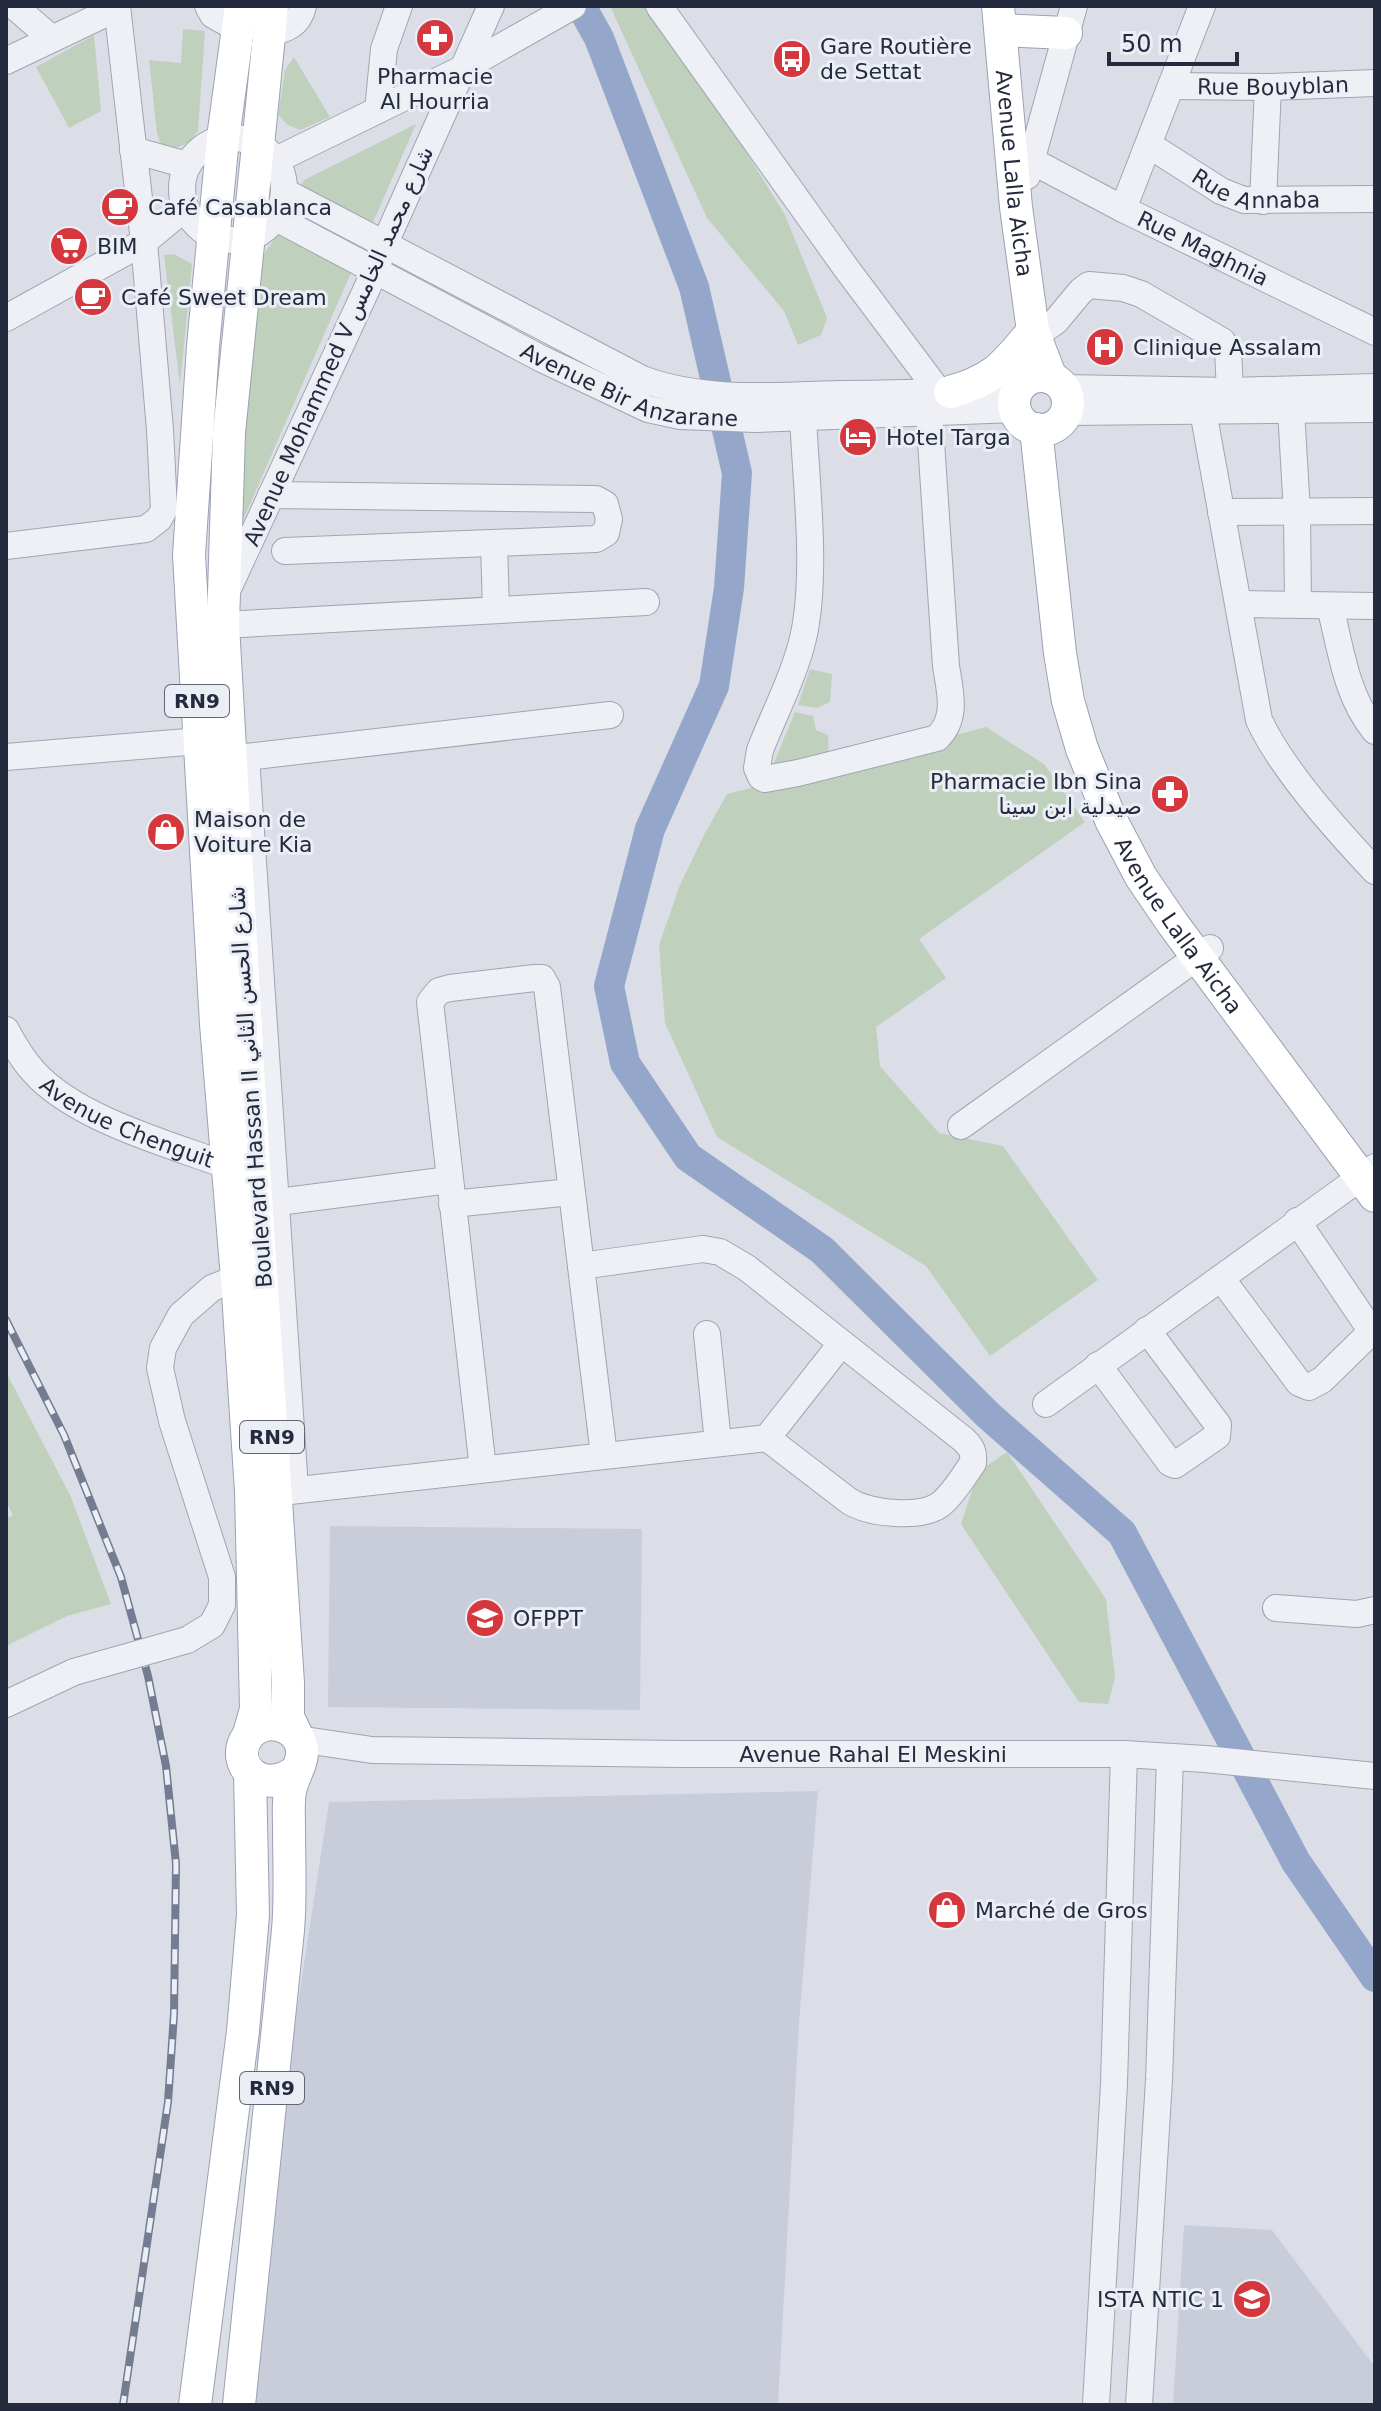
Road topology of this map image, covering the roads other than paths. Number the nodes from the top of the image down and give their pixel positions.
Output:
1 (14, 6) edge
2 (208, 6) edge
3 (303, 6) edge
4 (399, 6) edge
5 (491, 6) edge
6 (573, 6) edge
7 (659, 6) edge
8 (1202, 6) edge
9 (117, 7) edge
10 (1000, 18) edge
11 (255, 19) edge
12 (1070, 19) edge
13 (51, 38) junction
14 (6, 61) edge
15 (462, 69) junction
16 (1375, 83) edge
17 (1171, 86) junction
18 (1268, 87) junction
19 (378, 110) junction
20 (223, 138) junction
21 (1149, 145) junction
22 (133, 150) junction
23 (266, 152) junction
24 (1032, 161) junction
25 (187, 165) junction
26 (285, 192) junction
27 (1375, 199) edge
28 (1263, 201) junction
29 (1016, 207) junction
30 (185, 208) junction
31 (1123, 209) junction
32 (276, 218) junction
33 (215, 237) junction
34 (248, 238) junction
35 (144, 242) junction
36 (385, 243) junction
37 (375, 271) junction
38 (6, 318) edge
39 (1375, 332) edge
40 (1034, 336) junction
41 (916, 363) junction
42 (1375, 387) edge
43 (1230, 391) junction
44 (898, 393) junction
45 (939, 399) junction
46 (1042, 401) junction
47 (756, 407) junction
48 (1375, 409) edge
49 (1291, 410) junction
50 (1203, 411) junction
51 (803, 417) junction
52 (271, 495) junction
53 (1375, 511) edge
54 (1221, 512) junction
55 (1297, 512) junction
56 (494, 544) junction
57 (6, 546) edge
58 (285, 551) dead end
59 (646, 602) dead end
60 (1239, 604) junction
61 (1298, 605) junction
62 (1330, 606) junction
63 (1375, 606) edge
64 (496, 609) junction
65 (224, 612) junction
66 (610, 715) dead end
67 (1375, 731) edge
68 (199, 741) junction
69 (238, 756) junction
70 (6, 757) edge
71 (1374, 866) edge
72 (1204, 953) junction
73 (6, 1030) edge
74 (961, 1126) dead end
75 (228, 1166) junction
76 (1371, 1176) edge
77 (451, 1192) junction
78 (571, 1192) junction
79 (278, 1202) junction
80 (1297, 1221) junction
81 (581, 1266) junction
82 (237, 1278) junction
83 (1221, 1278) junction
84 (1147, 1330) junction
85 (707, 1334) dead end
86 (841, 1344) junction
87 (1098, 1365) junction
88 (1046, 1404) dead end
89 (767, 1438) junction
90 (718, 1443) junction
91 (604, 1455) junction
92 (483, 1469) junction
93 (285, 1491) junction
94 (1276, 1608) dead end
95 (1375, 1610) edge
96 (6, 1704) edge
97 (249, 1734) junction
98 (297, 1753) junction
99 (1124, 1754) junction
100 (1170, 1758) junction
101 (250, 1773) junction
102 (1375, 1776) edge
103 (1120, 1899) junction
104 (1166, 1900) junction
105 (1107, 2211) junction
106 (1151, 2212) junction
107 (195, 2405) edge
108 (239, 2405) edge
109 (1096, 2405) edge
110 (1139, 2405) edge

1 - 13 street
2 - 11 street
3 - 11 street
4 - 19 street
5 - 15 street, Avenue Mohammed V شارع محمد الخامس
6 - 15 street
7 - 41 street
8 - 17 street
9 - 13 street
9 - 22 street
10 - 12 main road
10 - 29 main road, Avenue Lalla Aicha
11 - 20 main road, Boulevard Hassan II شارع الحسن الثاني / RN9
11 - 23 main road, Boulevard Hassan II شارع الحسن الثاني / RN9
12 - 24 street
13 - 14 street
15 - 19 street
15 - 36 street, Avenue Mohammed V شارع محمد الخامس
16 - 18 street, Rue Bouyblan
17 - 18 street, Rue Bouyblan
17 - 21 street
18 - 28 street
19 - 23 street
20 - 23 street
20 - 25 street
20 - 33 main road, Boulevard Hassan II شارع الحسن الثاني / RN9
21 - 28 street, Rue Annaba
21 - 31 street
22 - 25 street
22 - 35 street
23 - 26 street, RN9
23 - 34 main road, Boulevard Hassan II شارع الحسن الثاني / RN9
24 - 29 street
24 - 31 street, Rue Maghnia
25 - 30 street
26 - 32 street
26 - 36 street, Avenue Bir Anzarane
27 - 28 street, Rue Annaba
29 - 40 main road, Avenue Lalla Aicha
30 - 33 street
30 - 35 street
31 - 39 street, Rue Maghnia
32 - 34 street
32 - 37 street, Avenue Bir Anzarane
33 - 34 street
33 - 68 main road, Boulevard Hassan II شارع الحسن الثاني / RN9
34 - 65 main road, Boulevard Hassan II شارع الحسن الثاني / RN9
35 - 38 street
35 - 57 street
36 - 37 street, Avenue Mohammed V شارع محمد الخامس
36 - 47 street, Avenue Bir Anzarane
37 - 47 street, Avenue Bir Anzarane
37 - 52 street, Avenue Mohammed V شارع محمد الخامس
40 - 43 street
40 - 45 main road
40 - 46 main road, Avenue Lalla Aicha
41 - 44 street
41 - 45 street
42 - 43 street, Avenue Bir Anzarane
43 - 46 street, Avenue Bir Anzarane
44 - 45 street, Avenue Bir Anzarane
44 - 47 street, Avenue Bir Anzarane
45 - 46 street, Avenue Bir Anzarane
45 - 51 street, Avenue Bir Anzarane
45 - 51 street
46 - 50 street, Avenue Bir Anzarane
46 - 72 main road, Avenue Lalla Aicha
47 - 51 street, Avenue Bir Anzarane
48 - 49 street, Avenue Bir Anzarane
49 - 50 street, Avenue Bir Anzarane
49 - 55 street
50 - 54 street
52 - 56 street
52 - 65 street, Avenue Mohammed V شارع محمد الخامس
53 - 55 street
54 - 55 street
54 - 60 street
55 - 61 street
56 - 58 street
56 - 64 street
59 - 64 street
60 - 61 street
60 - 71 street
61 - 62 street
62 - 63 street
62 - 67 street
64 - 65 street
65 - 69 main road, Boulevard Hassan II شارع الحسن الثاني / RN9
66 - 69 street
68 - 70 street
68 - 75 main road, Boulevard Hassan II شارع الحسن الثاني / RN9
69 - 79 street
69 - 93 main road, Boulevard Hassan II شارع الحسن الثاني / RN9
72 - 74 street
72 - 76 main road, Avenue Lalla Aicha
73 - 75 street, Avenue Chenguit
75 - 82 main road, Boulevard Hassan II شارع الحسن الثاني / RN9
76 - 80 street
77 - 78 street
77 - 78 street
77 - 79 street
77 - 92 street
78 - 81 street
79 - 93 street
80 - 83 street
80 - 83 street
81 - 86 street
81 - 91 street
82 - 96 street, bridge
82 - 97 main road, Boulevard Hassan II شارع الحسن الثاني / RN9
83 - 84 street
84 - 87 street
84 - 87 street
85 - 90 street
86 - 89 street
86 - 89 street
87 - 88 street
89 - 90 street
90 - 91 street
91 - 92 street
92 - 93 street
93 - 98 main road, Boulevard Hassan II شارع الحسن الثاني / RN9
94 - 95 street
97 - 98 main road
97 - 101 main road, RN9
98 - 99 street, Avenue Rahal El Meskini
98 - 101 main road
98 - 108 main road, Boulevard Hassan II شارع الحسن الثاني / RN9
99 - 100 street, Avenue Rahal El Meskini
99 - 103 street
100 - 102 street, Avenue Rahal El Meskini
100 - 104 street
101 - 107 main road, RN9
103 - 104 street
103 - 105 street
104 - 106 street
105 - 106 street
105 - 109 street
106 - 110 street

